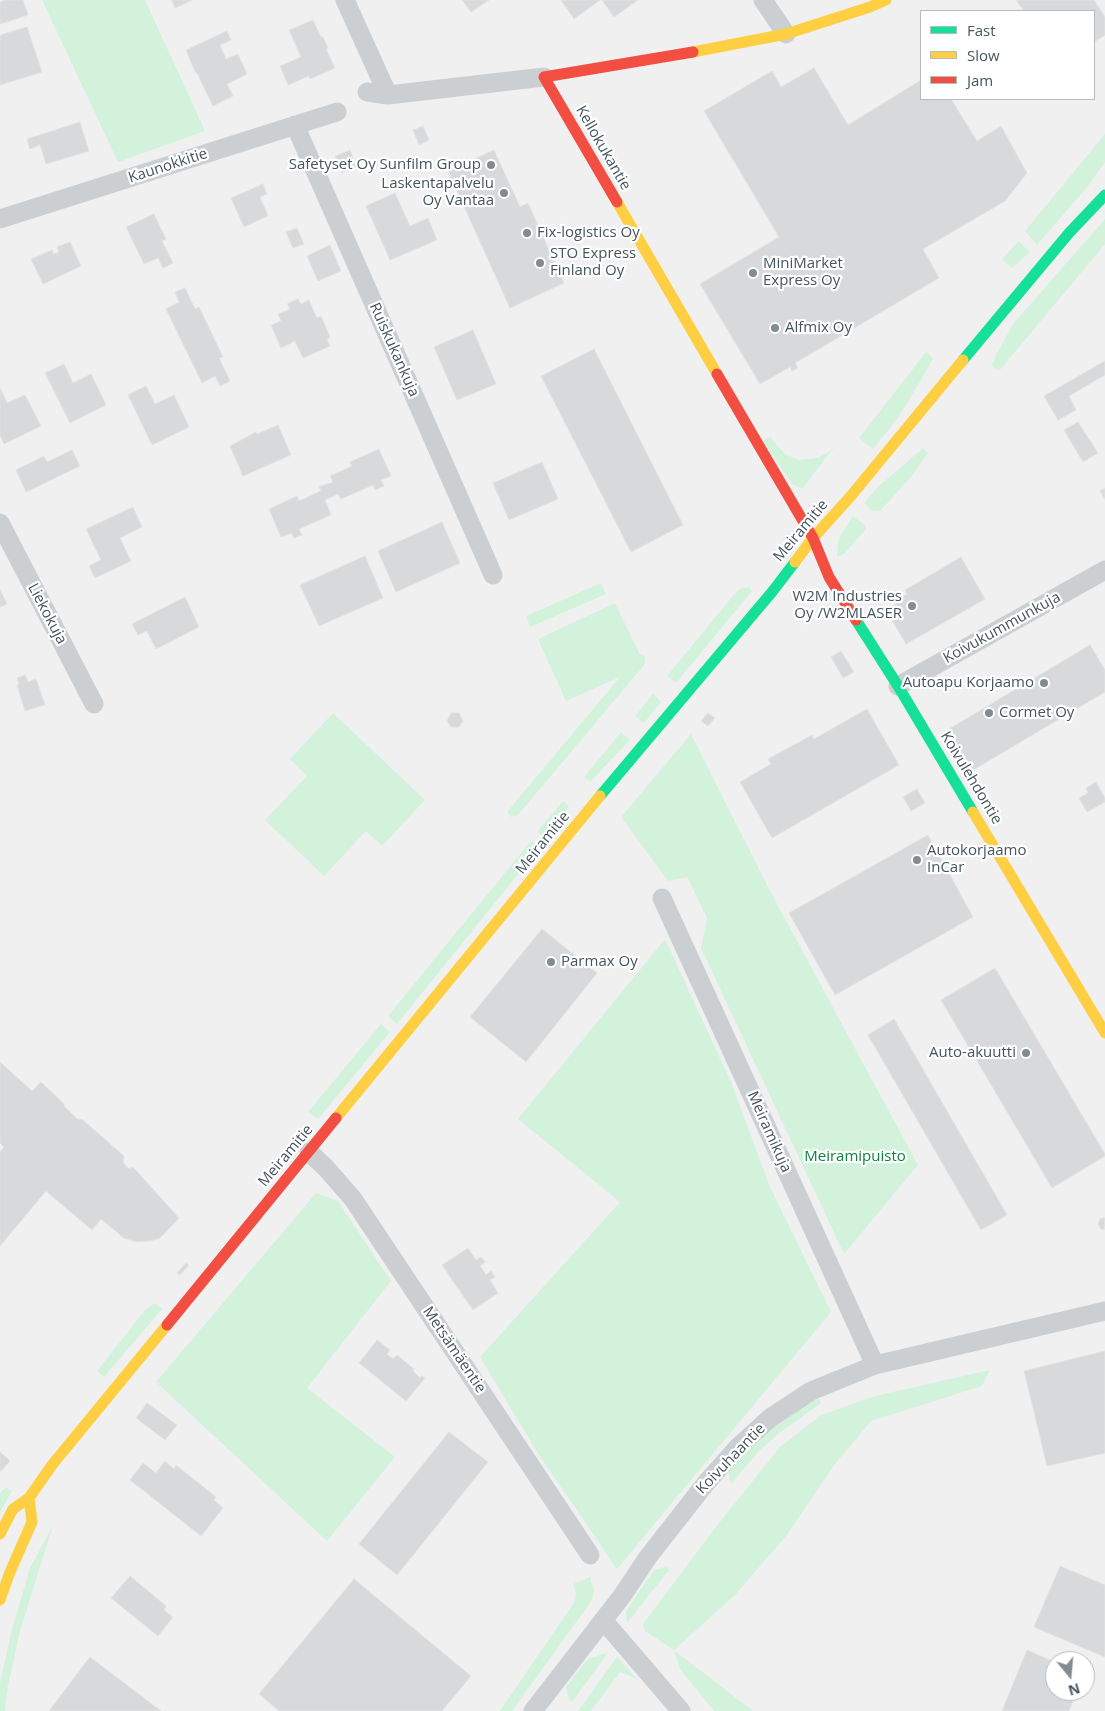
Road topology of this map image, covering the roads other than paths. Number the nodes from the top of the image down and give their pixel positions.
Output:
1 (345, 0) edge
2 (763, 0) edge
3 (886, 0) edge
4 (786, 34) junction
5 (544, 77) junction
6 (367, 92) dead end
7 (388, 96) junction
8 (337, 112) dead end
9 (295, 125) junction
10 (1105, 185) edge
11 (1105, 195) edge
12 (1086, 213) junction
13 (0, 219) edge
14 (0, 523) edge
15 (813, 538) junction
16 (1105, 570) edge
17 (493, 575) dead end
18 (898, 686) junction
19 (94, 704) dead end
20 (662, 898) dead end
21 (1105, 1033) edge
22 (309, 1152) junction
23 (1105, 1311) edge
24 (875, 1365) junction
25 (29, 1498) junction
26 (0, 1534) edge
27 (590, 1555) dead end
28 (0, 1600) edge
29 (603, 1620) junction
30 (533, 1711) edge
31 (681, 1711) edge

1 - 7 street
2 - 4 street
3 - 4 main road
4 - 5 main road
5 - 7 street
5 - 15 main road, Kellokukantie
6 - 7 street
8 - 9 street, Kaunokkitie
9 - 13 street, Kaunokkitie
9 - 17 street, Ruiskukankuja
10 - 12 main road, Meiramitie
11 - 12 main road, Meiramitie
12 - 15 main road, Meiramitie
14 - 19 street, Liekokuja
15 - 18 main road, Koivulehdontie
15 - 22 main road, Meiramitie
16 - 18 street, Koivukummunkuja
18 - 21 main road, Koivulehdontie
20 - 24 street, Meiramikuja
22 - 25 main road, Meiramitie
22 - 27 street, Metsämäentie
23 - 24 street, Koivuhaantie
24 - 29 street, Koivuhaantie
25 - 26 main road, Meiramitie
25 - 28 main road
29 - 30 street, Koivuhaantie
29 - 31 street

